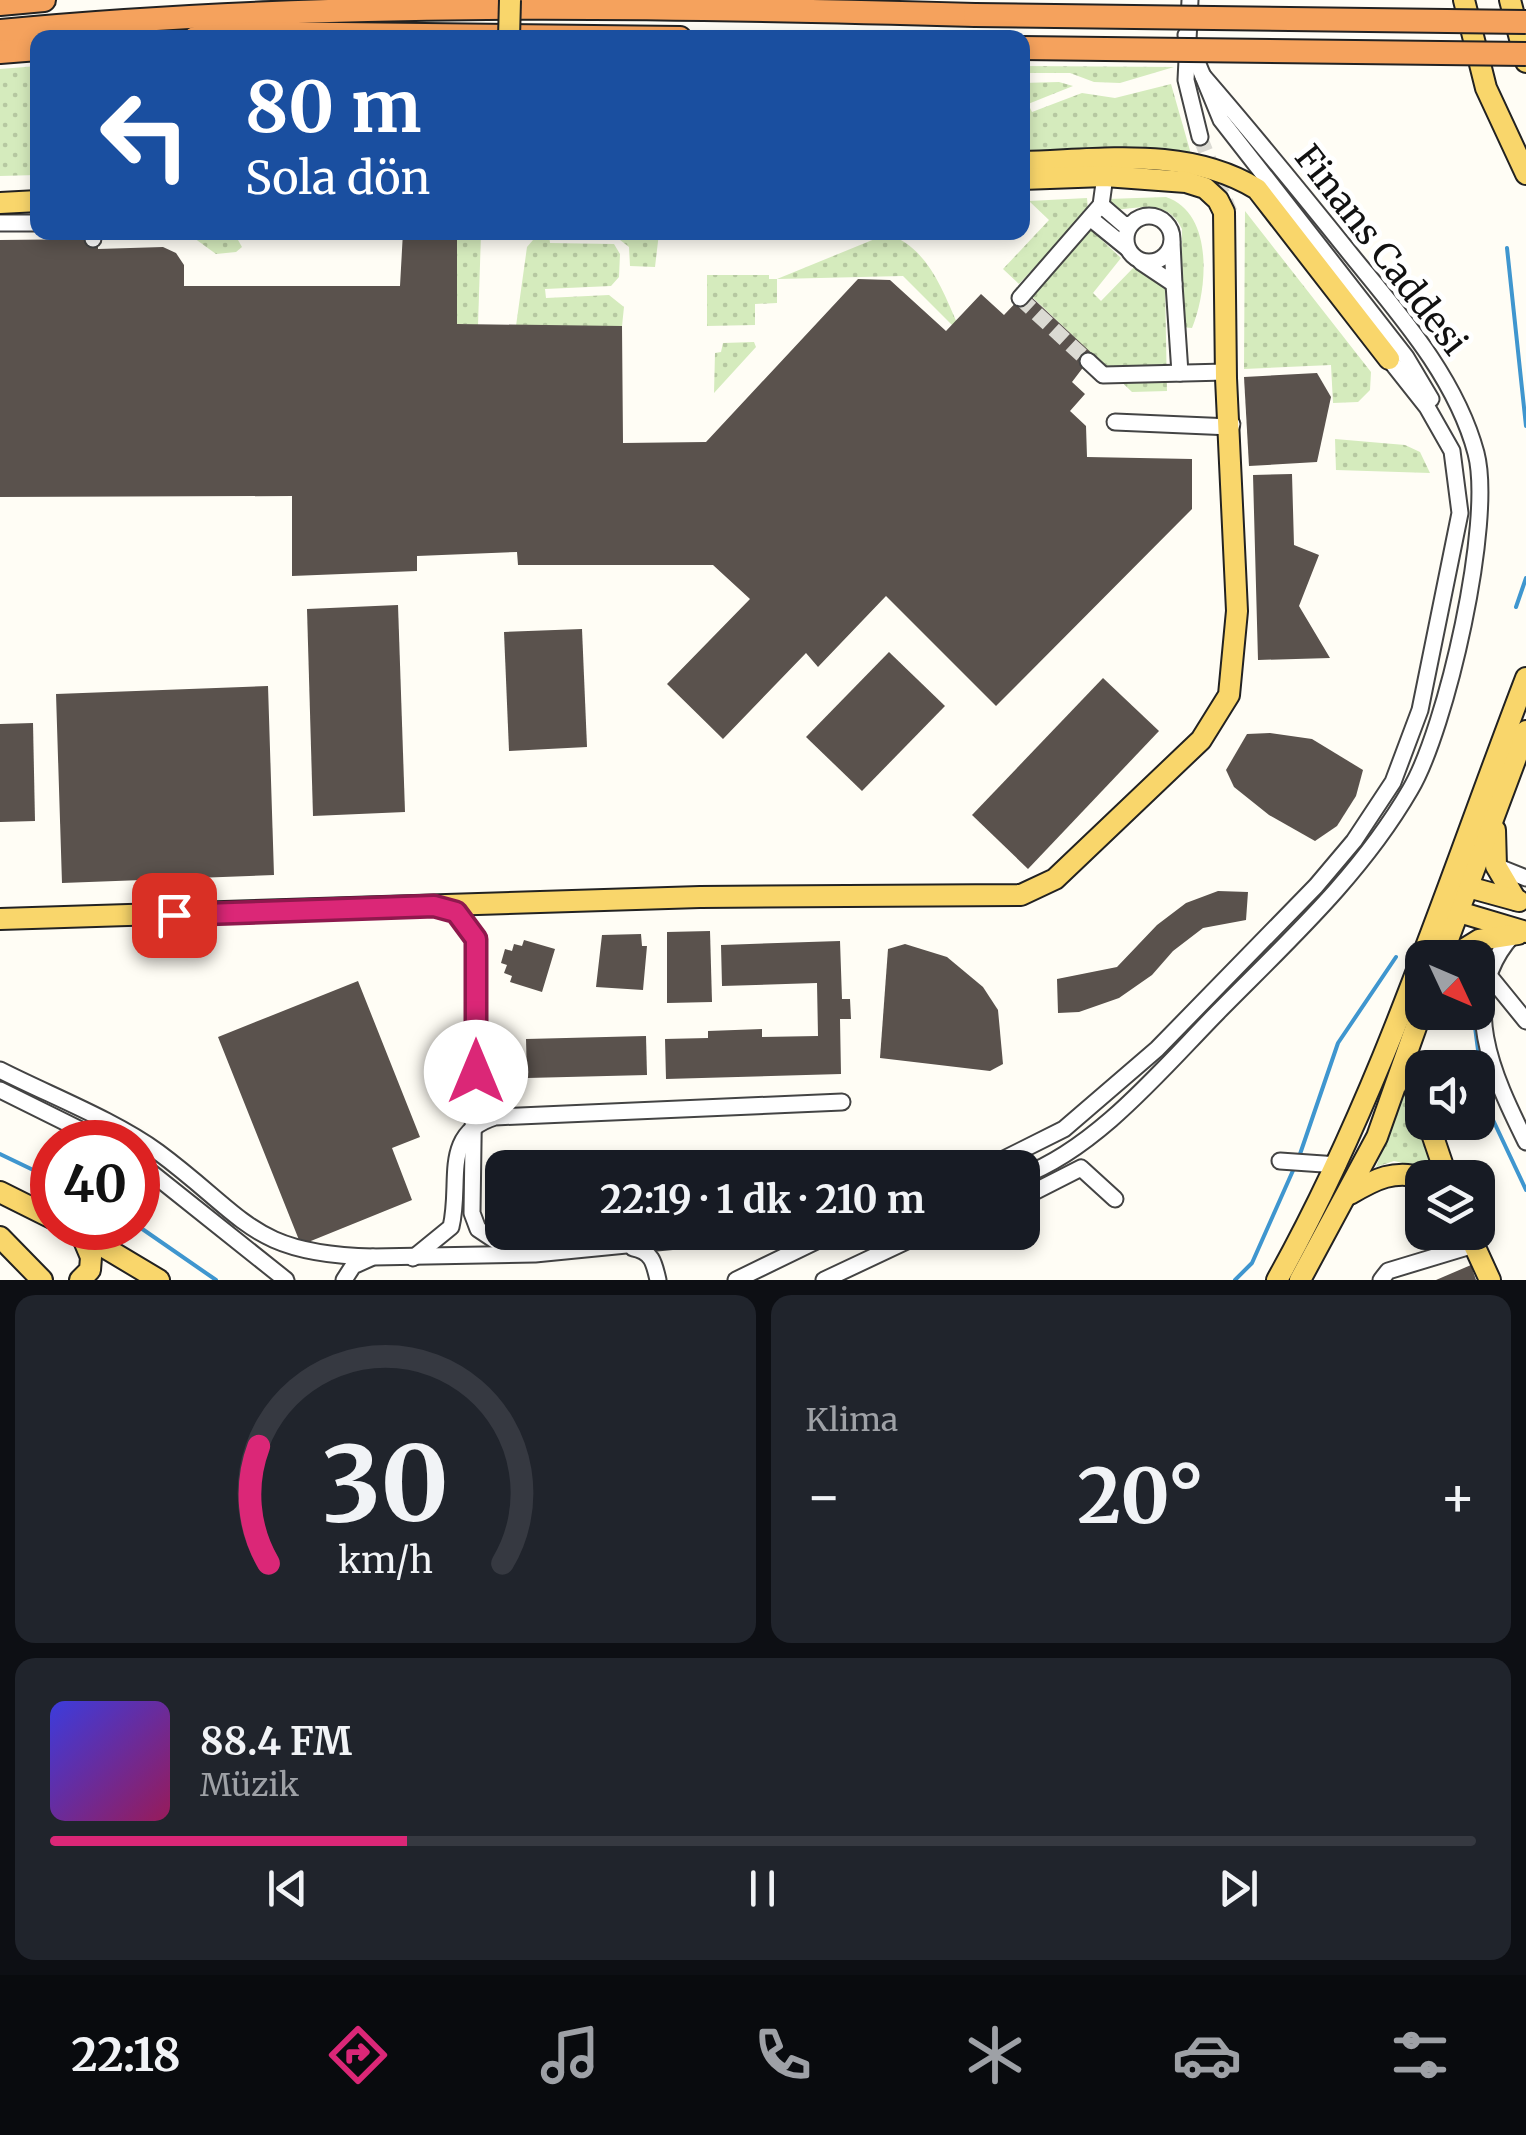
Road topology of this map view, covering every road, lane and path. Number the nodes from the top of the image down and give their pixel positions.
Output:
1 (44, 0) edge
2 (510, 0) edge
3 (1190, 0) edge
4 (1464, 0) edge
5 (1510, 0) edge
6 (0, 4) edge
7 (1526, 22) edge
8 (509, 30) edge
9 (0, 31) edge
10 (1186, 35) junction
11 (1030, 48) edge
12 (30, 50) edge
13 (0, 52) edge
14 (1526, 54) edge
15 (1526, 62) edge
16 (1203, 76) junction
17 (1502, 119) junction
18 (1526, 124) edge
19 (1200, 137) tunnel mouth
20 (1030, 162) edge
21 (1526, 174) edge
22 (1105, 176) junction
23 (1030, 179) edge
24 (0, 202) edge
25 (30, 202) edge
26 (1095, 211) junction
27 (0, 222) edge
28 (30, 223) edge
29 (1130, 225) junction
30 (1234, 225) tunnel mouth
31 (1172, 240) junction
32 (1132, 254) junction
33 (1174, 284) junction
34 (1020, 298) dead end
35 (1390, 359) joint
36 (1088, 361) tunnel mouth
37 (1226, 372) junction
38 (1180, 373) junction
39 (1115, 422) dead end
40 (1231, 428) junction
41 (1452, 451) junction
42 (1526, 678) edge
43 (1526, 731) edge
44 (1500, 804) junction
45 (1496, 866) junction
46 (1526, 878) edge
47 (1455, 902) junction
48 (1521, 902) edge
49 (434, 906) junction
50 (0, 919) edge
51 (1522, 933) edge
52 (1446, 940) edge
53 (1479, 940) edge
54 (1495, 952) edge
55 (1495, 983) edge
56 (1526, 1021) edge
57 (1415, 1030) edge
58 (1484, 1030) edge
59 (1404, 1062) joint
60 (0, 1070) edge
61 (0, 1090) edge
62 (842, 1102) dead end
63 (476, 1105) junction
64 (495, 1117) junction
65 (60, 1120) edge
66 (475, 1129) junction
67 (1526, 1142) edge
68 (1022, 1150) edge
69 (1280, 1161) dead end
70 (1040, 1165) edge
71 (1338, 1166) junction
72 (1405, 1174) edge
73 (160, 1180) edge
74 (1040, 1189) edge
75 (0, 1192) edge
76 (1349, 1195) junction
77 (1115, 1199) dead end
78 (30, 1207) edge
79 (0, 1238) edge
80 (87, 1250) edge
81 (110, 1250) edge
82 (586, 1250) edge
83 (644, 1250) edge
84 (798, 1250) edge
85 (888, 1250) edge
86 (1442, 1250) edge
87 (1476, 1250) edge
88 (517, 1255) junction
89 (373, 1257) junction
90 (413, 1258) junction
91 (42, 1280) edge
92 (80, 1280) edge
93 (159, 1280) edge
94 (286, 1280) edge
95 (344, 1280) edge
96 (658, 1280) edge
97 (736, 1280) edge
98 (824, 1280) edge
99 (1277, 1280) edge
100 (1300, 1280) edge
101 (1381, 1280) edge
102 (1490, 1280) edge

1 - 6 highway
2 - 8 main road, bridge
3 - 10 street
4 - 17 main road
5 - 15 main road
7 - 9 highway, bridge
10 - 16 street
10 - 19 street
11 - 14 highway, bridge
12 - 13 highway
16 - 41 street, Finans Caddesi
16 - 70 street, Finans Caddesi
17 - 18 main road
17 - 21 main road
20 - 35 main road
22 - 23 main road
22 - 26 street
22 - 37 main road
24 - 25 main road
26 - 29 street
26 - 32 street
26 - 34 street
27 - 28 street
29 - 31 street
29 - 32 street
30 - 40 street
31 - 32 street
31 - 33 street
32 - 33 street
33 - 38 street
35 - 41 street, Finans Caddesi
36 - 38 street
37 - 38 street
37 - 40 main road
39 - 40 street
40 - 49 main road
41 - 68 street, Finans Caddesi
42 - 47 main road
43 - 44 main road
44 - 45 main road
44 - 47 main road
45 - 46 street
45 - 48 main road
47 - 48 main road
47 - 51 main road
47 - 52 main road
47 - 71 main road
49 - 50 main road
49 - 63 street
51 - 53 main road
51 - 54 street
55 - 56 street
57 - 59 main road
58 - 67 street
59 - 76 main road
60 - 89 street
61 - 65 street
62 - 64 street
63 - 64 street
63 - 66 street
64 - 66 street
66 - 88 street
66 - 90 street
69 - 71 street
71 - 99 main road
72 - 76 main road
73 - 94 street
74 - 77 street
75 - 78 main road
76 - 100 main road
79 - 91 main road
80 - 92 main road
81 - 93 main road
82 - 88 street
83 - 96 street
84 - 97 street
85 - 98 street
86 - 101 street
87 - 102 main road
88 - 90 street
89 - 90 street
89 - 95 street

